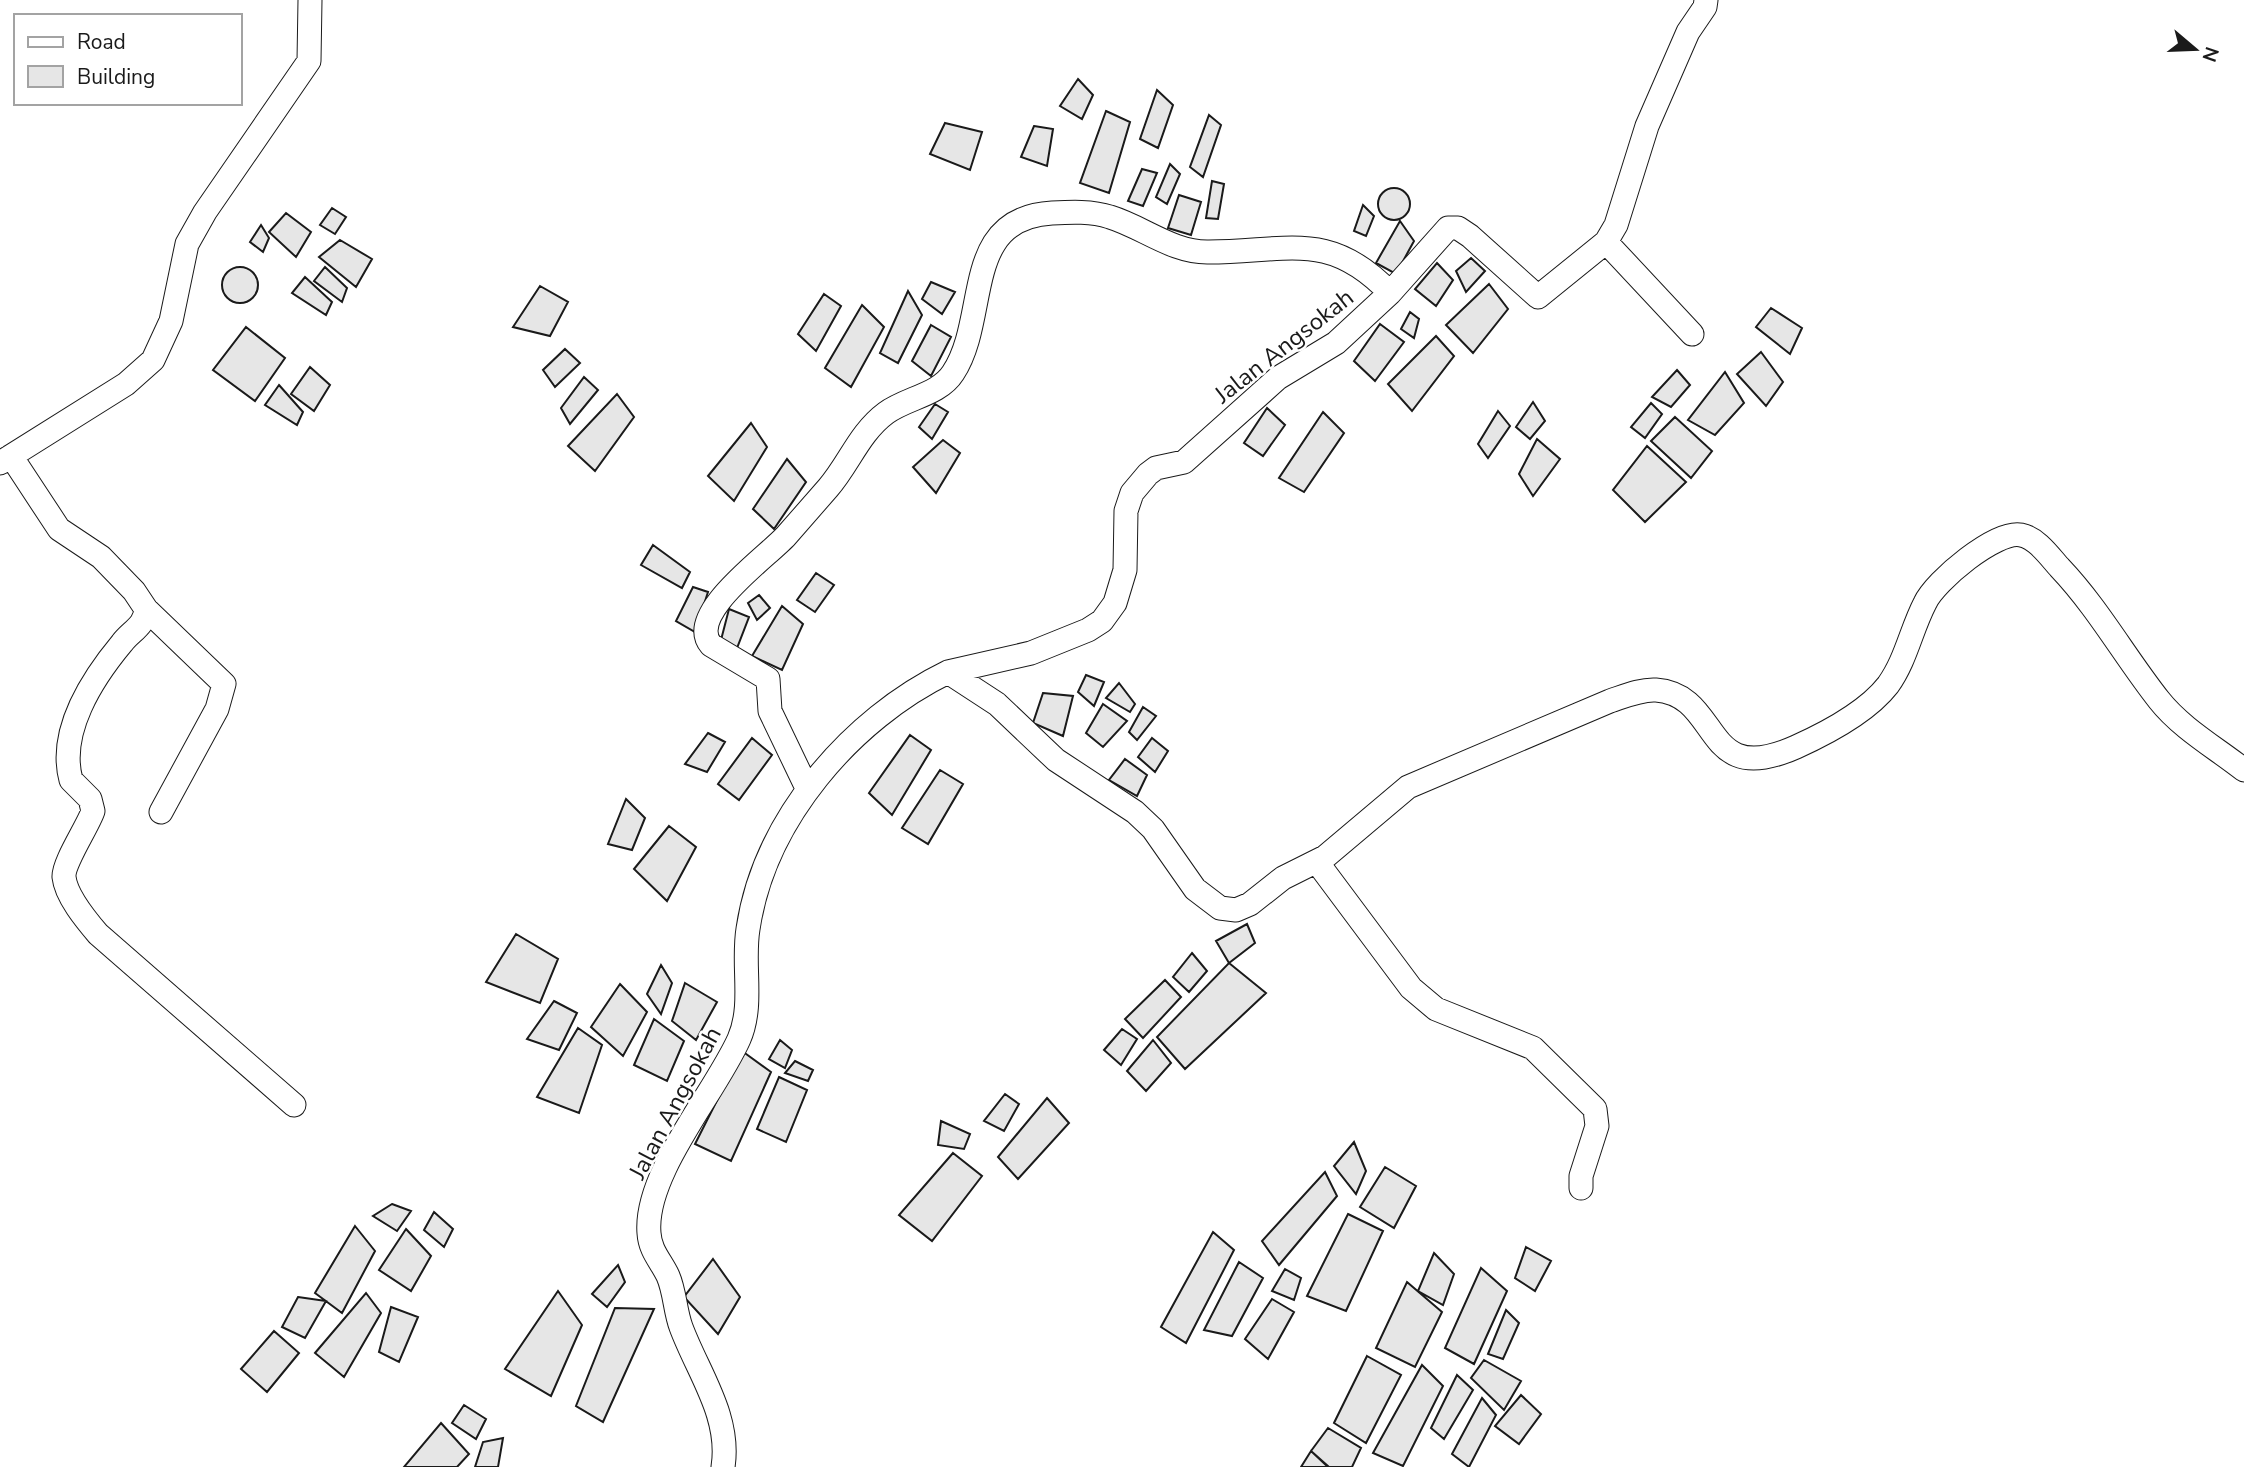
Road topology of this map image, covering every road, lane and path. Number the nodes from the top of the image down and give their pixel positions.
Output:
1 (310, 0) edge
2 (1706, 0) edge
3 (1606, 242) junction
4 (1390, 293) junction
5 (1692, 334) dead end
6 (5, 460) edge
7 (146, 609) junction
8 (948, 671) junction
9 (2244, 770) edge
10 (807, 788) junction
11 (161, 812) dead end
12 (1317, 862) junction
13 (294, 1105) dead end
14 (1581, 1188) dead end
15 (723, 1467) edge

1 - 6 street
2 - 3 street, Jalan Angsokah
3 - 4 street, Jalan Angsokah
3 - 5 street
4 - 8 street, Jalan Angsokah
4 - 10 street
6 - 7 street
7 - 11 street
7 - 13 street
8 - 10 street, Jalan Angsokah
8 - 12 street
9 - 12 street
10 - 15 street, Jalan Angsokah
12 - 14 street

